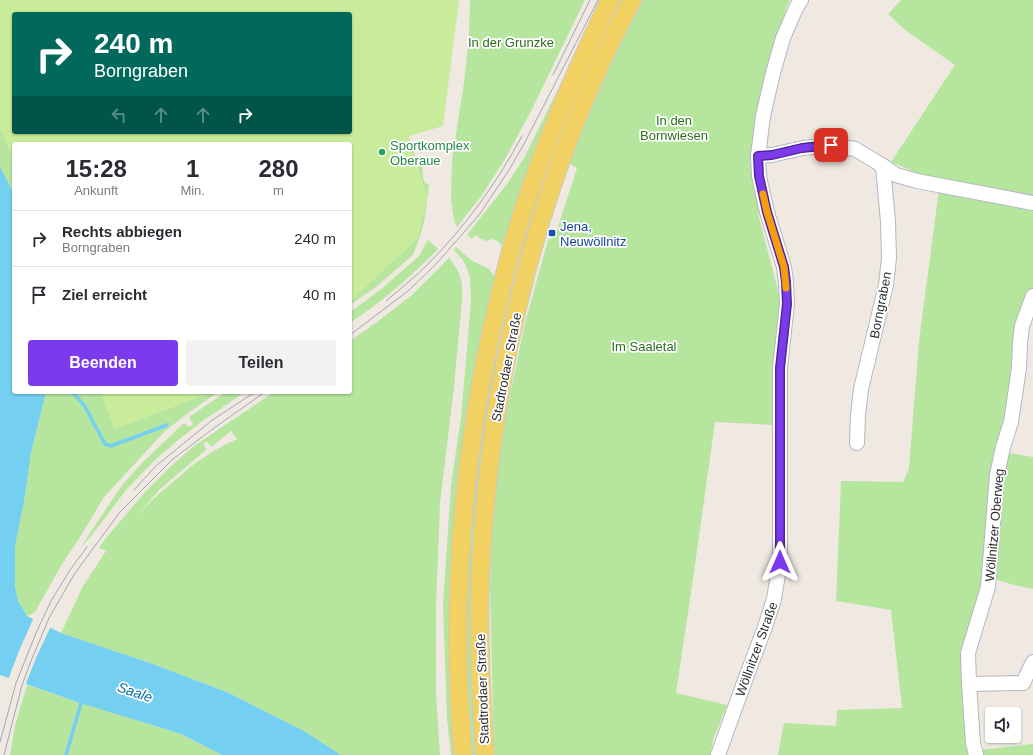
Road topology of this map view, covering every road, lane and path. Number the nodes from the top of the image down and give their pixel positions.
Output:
1 (610, 0) edge
2 (632, 0) edge
3 (801, 0) edge
4 (758, 156) junction
5 (883, 166) junction
6 (1033, 204) edge
7 (1033, 296) edge
8 (857, 443) dead end
9 (1033, 662) edge
10 (969, 684) junction
11 (463, 755) edge
12 (485, 755) edge
13 (718, 755) edge
14 (976, 755) edge

1 - 11 main road, Stadtrodaer Straße
2 - 12 main road, Stadtrodaer Straße
3 - 4 street, Wöllnitzer Straße
4 - 5 street
4 - 13 street, Wöllnitzer Straße
5 - 6 street
5 - 8 street, Borngraben
7 - 10 street, Wöllnitzer Oberweg
9 - 10 street
10 - 14 street, Wöllnitzer Oberweg

